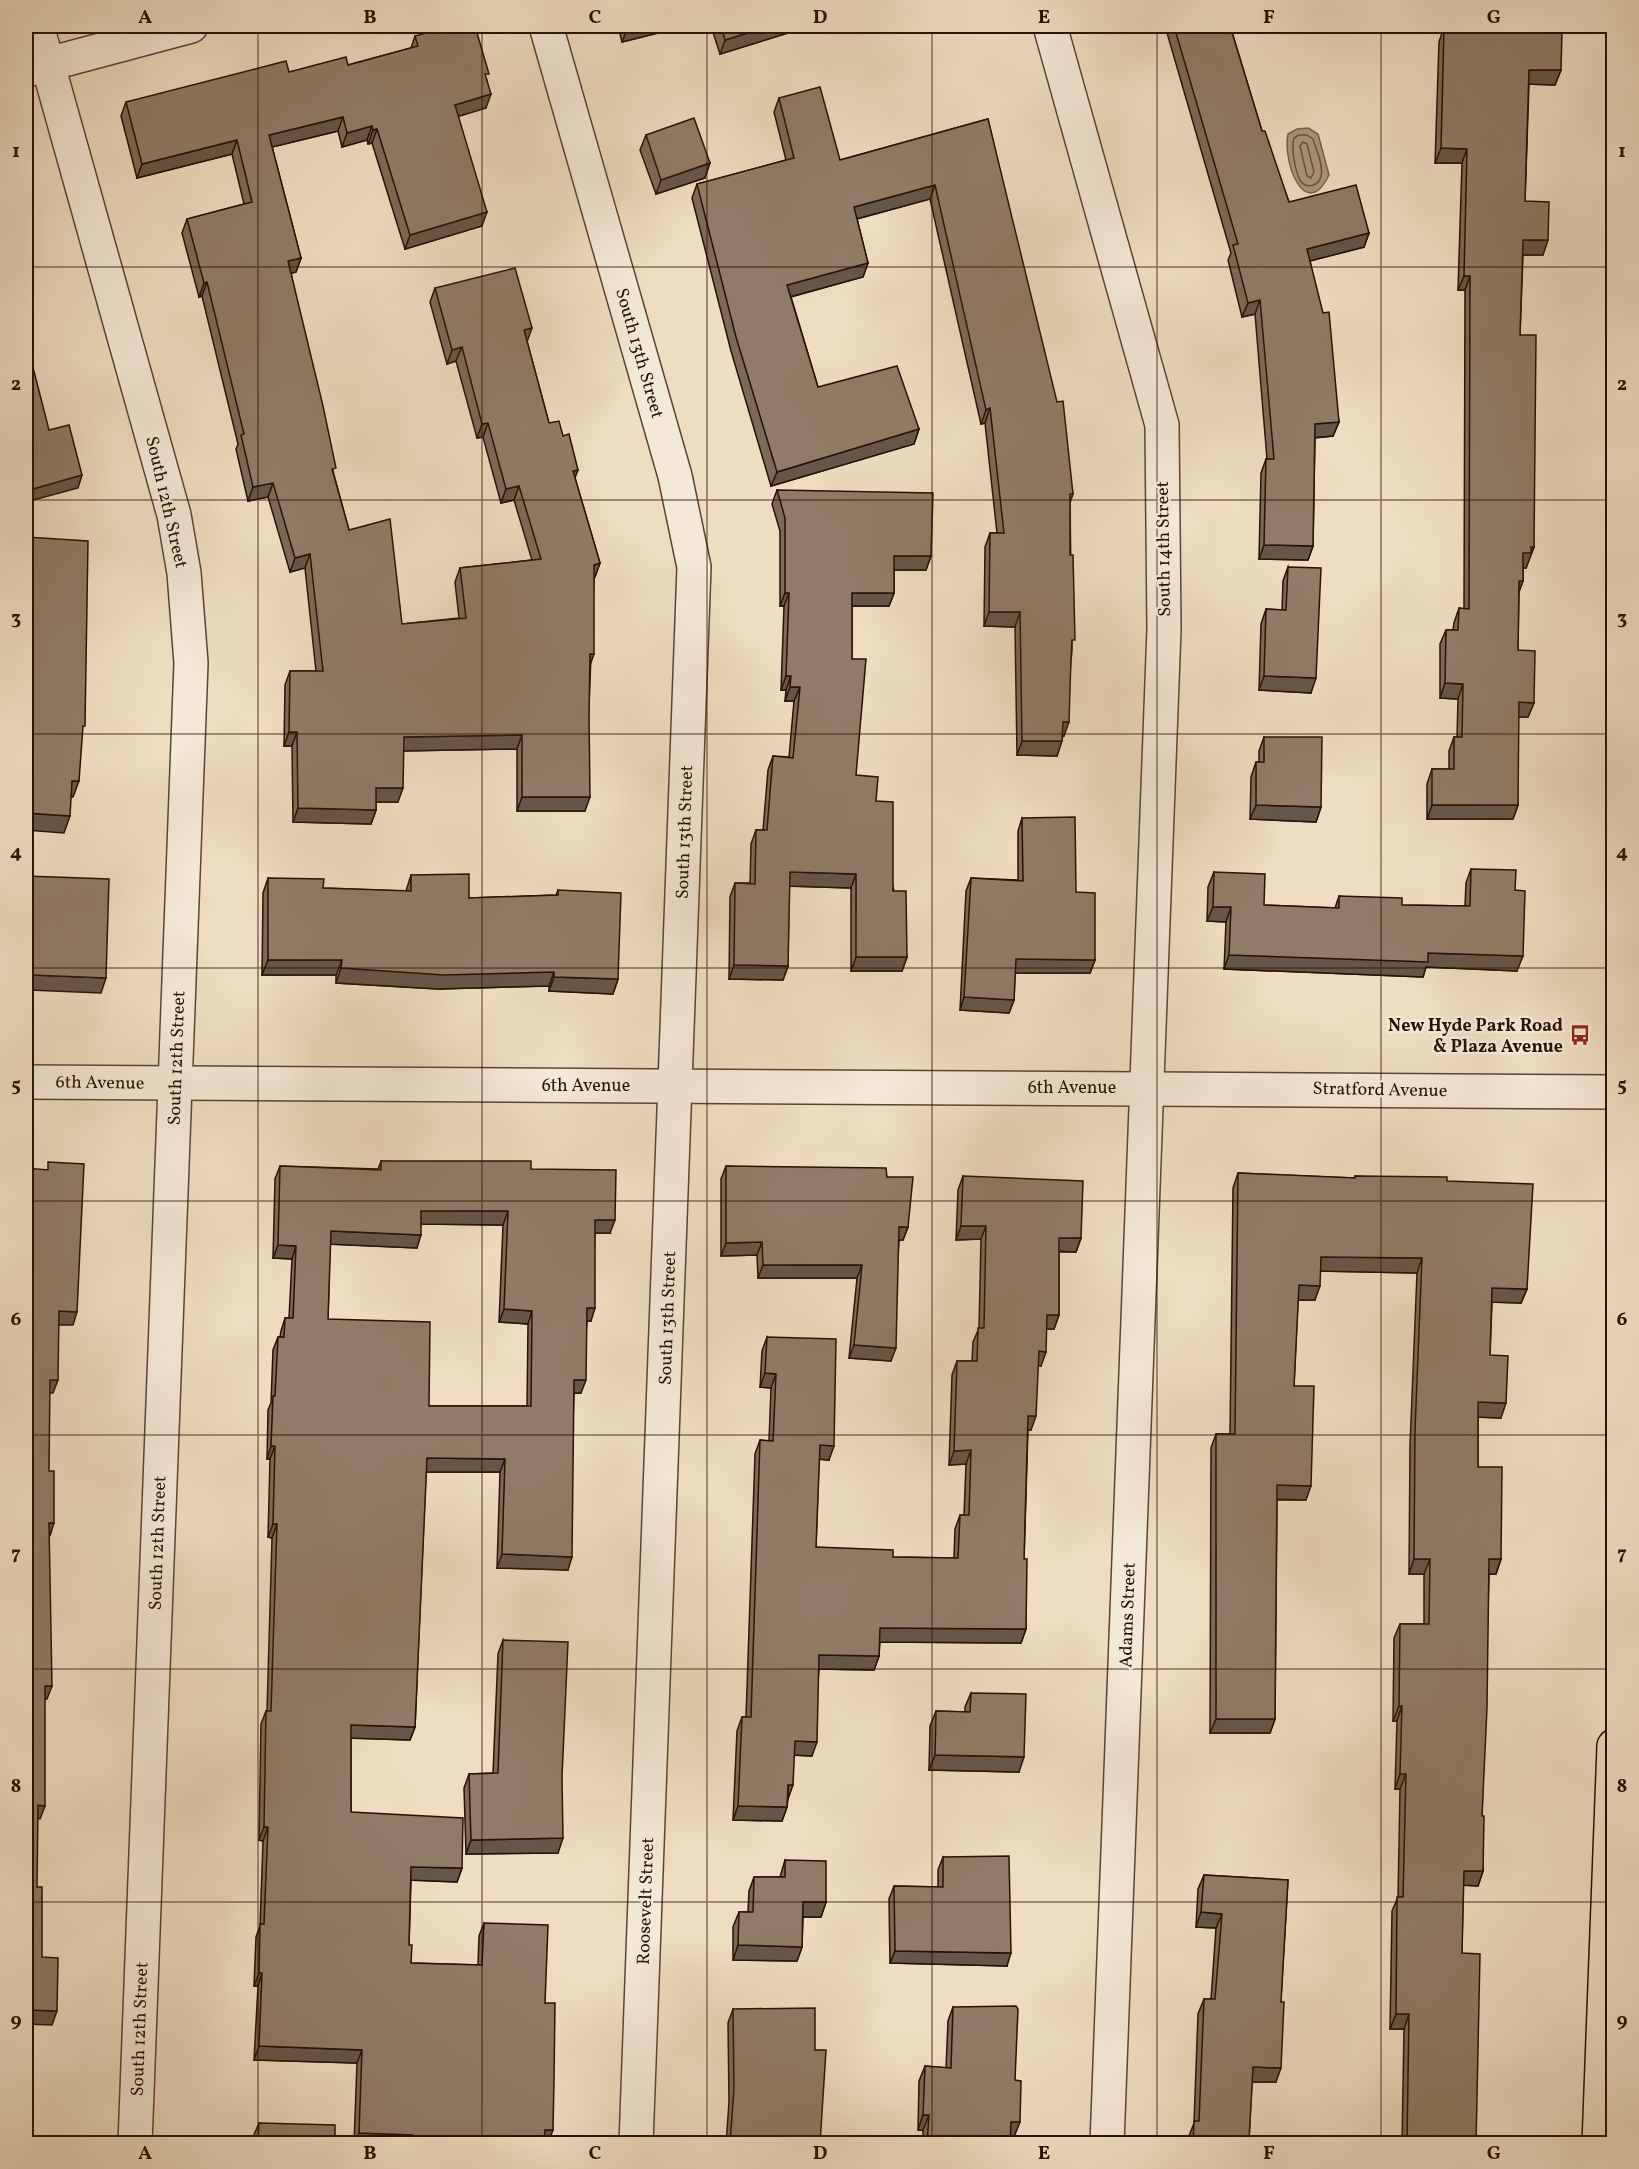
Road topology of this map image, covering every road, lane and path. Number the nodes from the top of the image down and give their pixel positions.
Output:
1 (37, 26) edge
2 (191, 26) edge
3 (546, 26) edge
4 (1050, 26) edge
5 (37, 67) edge
6 (26, 1082) edge
7 (174, 1083) junction
8 (675, 1085) junction
9 (1146, 1087) junction
10 (1614, 1092) edge
11 (654, 1659) joint
12 (1614, 1746) edge
13 (135, 2144) edge
14 (636, 2144) edge
15 (1107, 2144) edge
16 (1599, 2144) edge

1 - 5 street, South 12th Street
2 - 5 street
3 - 8 street, South 13th Street
4 - 9 street, South 14th Street
5 - 7 street, South 12th Street
6 - 7 street, 6th Avenue
7 - 8 street, 6th Avenue
7 - 13 street, South 12th Street
8 - 9 street, 6th Avenue
8 - 11 street, South 13th Street
9 - 10 street, Stratford Avenue
9 - 15 street, Adams Street
11 - 14 street, Roosevelt Street
12 - 16 main road

